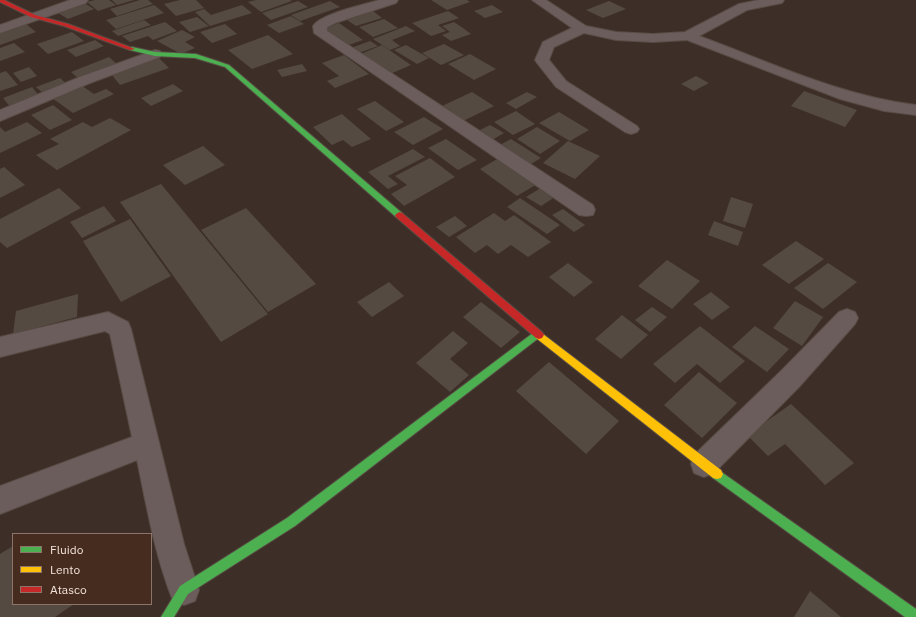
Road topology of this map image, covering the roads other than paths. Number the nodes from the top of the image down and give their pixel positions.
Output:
1 (0, 0) edge
2 (82, 0) edge
3 (392, 0) edge
4 (538, 0) edge
5 (778, 0) edge
6 (33, 16) junction
7 (0, 29) edge
8 (582, 29) junction
9 (688, 36) junction
10 (155, 54) junction
11 (916, 110) edge
12 (0, 116) edge
13 (631, 129) dead end
14 (586, 210) dead end
15 (847, 318) dead end
16 (537, 334) junction
17 (0, 347) edge
18 (146, 444) junction
19 (704, 464) junction
20 (0, 500) edge
21 (184, 590) junction
22 (167, 617) edge
23 (916, 617) edge

1 - 6 street
2 - 6 street
3 - 14 street
4 - 8 street
5 - 9 street
6 - 7 street
6 - 10 street
8 - 9 street
8 - 13 street
9 - 11 street
10 - 12 street
10 - 16 street
15 - 19 street
16 - 19 street
16 - 21 street
17 - 18 street
18 - 20 street
18 - 21 street
19 - 23 street
21 - 22 street

